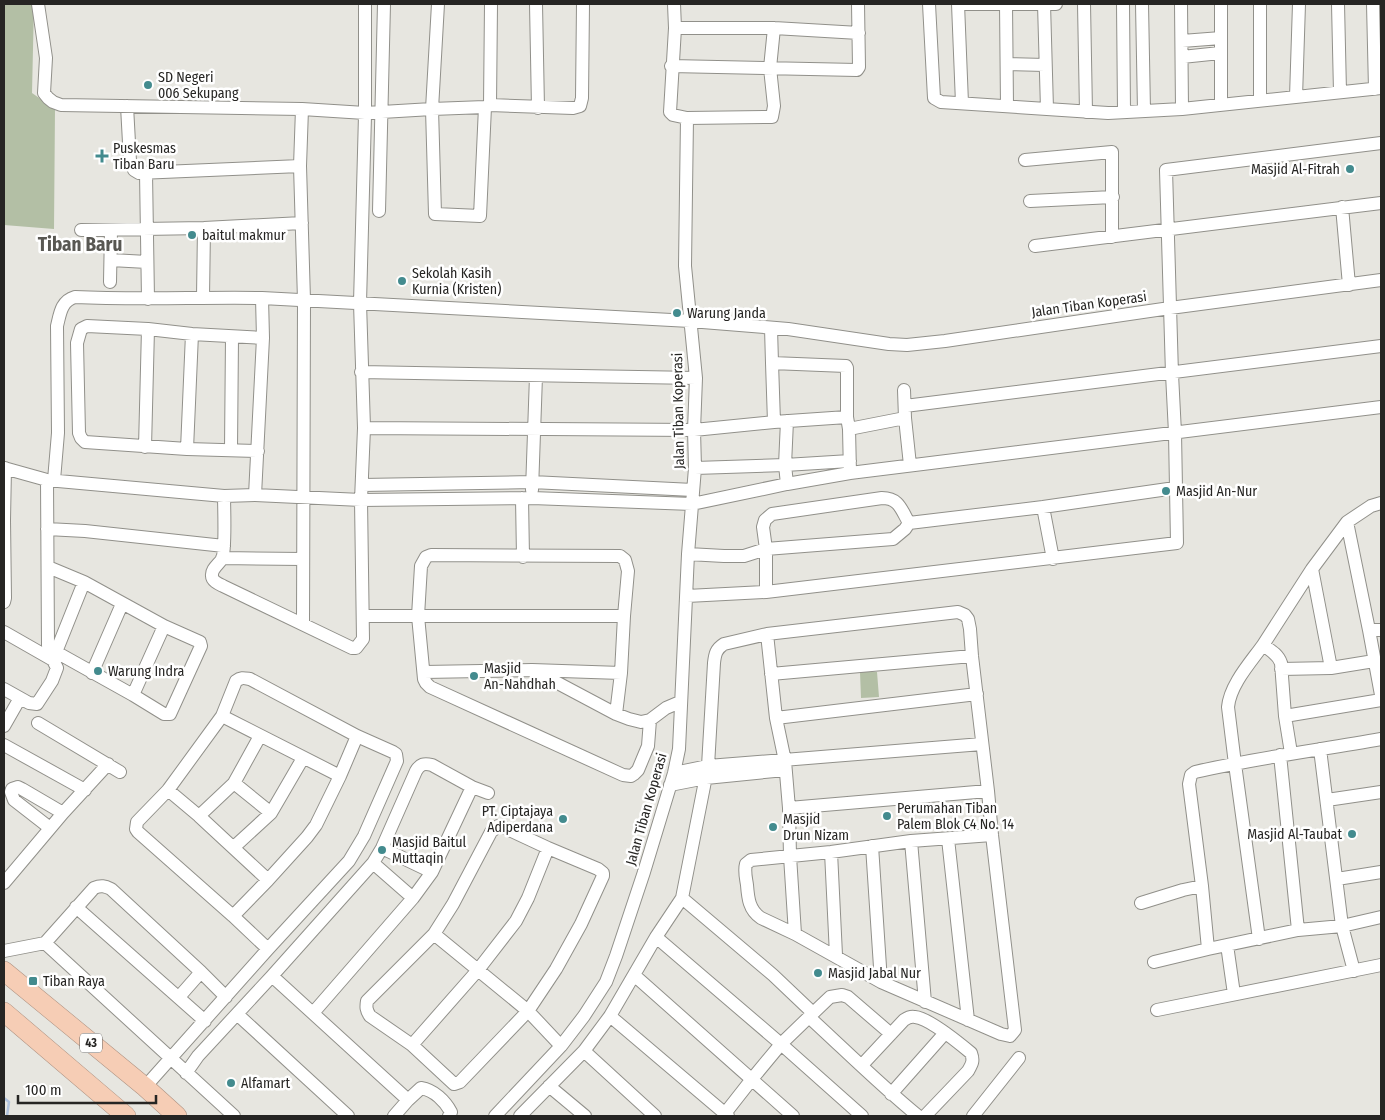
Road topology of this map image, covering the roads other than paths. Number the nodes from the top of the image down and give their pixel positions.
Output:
1 (38, 4) edge
2 (365, 4) edge
3 (384, 4) edge
4 (438, 4) edge
5 (491, 4) edge
6 (536, 4) edge
7 (583, 4) edge
8 (674, 4) edge
9 (858, 4) edge
10 (929, 4) edge
11 (958, 4) edge
12 (1006, 4) edge
13 (1044, 4) edge
14 (1056, 4) edge
15 (1084, 4) edge
16 (1123, 4) edge
17 (1142, 4) edge
18 (1181, 4) edge
19 (1220, 4) edge
20 (1260, 4) edge
21 (1299, 4) edge
22 (1338, 4) edge
23 (1373, 4) edge
24 (675, 28) junction
25 (774, 28) junction
26 (859, 34) junction
27 (1221, 38) junction
28 (1182, 41) junction
29 (1220, 53) junction
30 (1182, 57) junction
31 (1007, 64) junction
32 (1045, 65) junction
33 (671, 66) junction
34 (770, 68) junction
35 (1378, 89) edge
36 (1340, 92) junction
37 (1296, 97) junction
38 (1260, 100) junction
39 (962, 103) junction
40 (1221, 104) junction
41 (127, 106) junction
42 (487, 106) junction
43 (1006, 106) junction
44 (538, 108) junction
45 (302, 109) junction
46 (432, 109) junction
47 (1047, 109) junction
48 (1182, 109) junction
49 (1135, 111) junction
50 (382, 112) junction
51 (1086, 112) junction
52 (365, 113) junction
53 (687, 118) junction
54 (1381, 143) edge
55 (1025, 160) dead end
56 (300, 166) junction
57 (146, 172) junction
58 (1113, 197) junction
59 (1030, 201) dead end
60 (1381, 203) edge
61 (1342, 207) junction
62 (379, 211) dead end
63 (302, 222) junction
64 (204, 228) junction
65 (146, 229) junction
66 (81, 230) dead end
67 (111, 230) junction
68 (1167, 230) junction
69 (1112, 237) junction
70 (1035, 246) dead end
71 (111, 260) junction
72 (147, 262) junction
73 (1381, 280) edge
74 (110, 282) dead end
75 (1349, 285) junction
76 (203, 297) junction
77 (262, 298) junction
78 (148, 299) junction
79 (304, 300) junction
80 (360, 303) junction
81 (1170, 308) junction
82 (690, 321) junction
83 (771, 328) junction
84 (148, 329) junction
85 (192, 334) junction
86 (232, 337) junction
87 (263, 338) junction
88 (1381, 346) edge
89 (772, 363) junction
90 (361, 372) junction
91 (1172, 374) junction
92 (536, 376) junction
93 (696, 378) junction
94 (904, 390) dead end
95 (1381, 407) edge
96 (905, 412) junction
97 (781, 421) junction
98 (848, 423) junction
99 (364, 428) junction
100 (534, 430) junction
101 (694, 430) junction
102 (1175, 433) junction
103 (145, 446) junction
104 (187, 449) junction
105 (232, 449) junction
106 (258, 451) junction
107 (785, 465) junction
108 (910, 465) junction
109 (850, 467) junction
110 (4, 468) edge
111 (695, 468) junction
112 (50, 480) junction
113 (532, 482) junction
114 (787, 484) junction
115 (362, 485) junction
116 (1175, 488) junction
117 (693, 490) junction
118 (255, 495) junction
119 (224, 496) junction
120 (304, 498) junction
121 (527, 498) junction
122 (361, 500) junction
123 (1381, 503) edge
124 (692, 504) junction
125 (1042, 507) junction
126 (4, 511) edge
127 (1347, 522) junction
128 (908, 523) junction
129 (47, 529) junction
130 (766, 549) junction
131 (223, 552) junction
132 (688, 554) junction
133 (524, 556) junction
134 (303, 559) junction
135 (1053, 559) junction
136 (48, 567) junction
137 (1312, 569) junction
138 (84, 582) junction
139 (766, 592) junction
140 (687, 596) junction
141 (4, 602) edge
142 (122, 604) junction
143 (363, 616) junction
144 (418, 616) junction
145 (624, 616) junction
146 (303, 624) junction
147 (164, 626) junction
148 (1375, 630) edge
149 (4, 632) edge
150 (767, 634) junction
151 (1262, 645) junction
152 (56, 652) junction
153 (972, 656) junction
154 (1374, 661) junction
155 (1331, 668) junction
156 (1281, 669) junction
157 (532, 670) junction
158 (92, 672) junction
159 (424, 672) junction
160 (621, 673) junction
161 (770, 674) junction
162 (4, 689) edge
163 (977, 694) junction
164 (133, 695) junction
165 (1381, 695) edge
166 (20, 698) junction
167 (1381, 700) edge
168 (680, 702) junction
169 (616, 714) junction
170 (222, 716) junction
171 (1285, 716) junction
172 (776, 718) junction
173 (650, 720) junction
174 (38, 723) dead end
175 (4, 726) edge
176 (260, 736) junction
177 (357, 736) junction
178 (1381, 739) edge
179 (982, 744) junction
180 (4, 745) edge
181 (1320, 750) junction
182 (1286, 754) junction
183 (303, 758) junction
184 (108, 764) junction
185 (1235, 764) junction
186 (785, 765) junction
187 (120, 772) dead end
188 (707, 772) junction
189 (340, 776) junction
190 (672, 779) junction
191 (234, 783) junction
192 (472, 788) junction
193 (85, 790) junction
194 (168, 790) junction
195 (988, 791) junction
196 (1381, 792) edge
197 (488, 793) dead end
198 (1327, 800) junction
199 (789, 808) junction
200 (63, 813) junction
201 (271, 813) junction
202 (199, 816) junction
203 (50, 828) junction
204 (992, 835) junction
205 (948, 839) junction
206 (911, 841) junction
207 (872, 846) junction
208 (234, 847) junction
209 (382, 848) junction
210 (548, 848) junction
211 (831, 852) junction
212 (790, 856) junction
213 (372, 863) junction
214 (432, 872) junction
215 (1381, 872) edge
216 (1337, 879) junction
217 (268, 880) junction
218 (4, 883) edge
219 (1202, 886) junction
220 (413, 898) junction
221 (682, 898) junction
222 (1141, 903) dead end
223 (76, 907) junction
224 (233, 916) junction
225 (1381, 917) edge
226 (1342, 926) junction
227 (1298, 930) junction
228 (434, 934) junction
229 (795, 934) junction
230 (656, 937) junction
231 (1258, 939) junction
232 (45, 943) junction
233 (1227, 945) junction
234 (268, 949) junction
235 (1208, 949) junction
236 (4, 951) edge
237 (836, 956) junction
238 (1154, 962) dead end
239 (1381, 965) edge
240 (478, 970) junction
241 (4, 971) edge
242 (1354, 971) junction
243 (201, 972) junction
244 (634, 975) junction
245 (272, 976) junction
246 (881, 982) junction
247 (1234, 994) junction
248 (179, 997) junction
249 (226, 997) junction
250 (925, 1002) junction
251 (1157, 1010) dead end
252 (528, 1011) junction
253 (4, 1012) edge
254 (313, 1013) junction
255 (237, 1014) junction
256 (811, 1015) junction
257 (610, 1016) junction
258 (968, 1020) junction
259 (204, 1021) junction
260 (945, 1033) junction
261 (891, 1034) junction
262 (781, 1044) junction
263 (412, 1045) junction
264 (561, 1046) junction
265 (584, 1051) junction
266 (1019, 1058) dead end
267 (170, 1059) junction
268 (862, 1065) junction
269 (186, 1073) junction
270 (752, 1079) junction
271 (549, 1086) junction
272 (145, 1087) junction
273 (891, 1094) junction
274 (408, 1100) junction
275 (502, 1114) edge
276 (453, 1115) edge
277 (725, 1115) edge
278 (126, 1116) edge
279 (177, 1116) edge
280 (234, 1116) edge
281 (348, 1116) edge
282 (394, 1116) edge
283 (520, 1116) edge
284 (584, 1116) edge
285 (656, 1116) edge
286 (793, 1116) edge
287 (862, 1116) edge
288 (918, 1116) edge
289 (925, 1116) edge
290 (973, 1116) edge

1 - 41 street
2 - 52 street
3 - 50 street
4 - 46 street
5 - 42 street
6 - 44 street
7 - 44 street
8 - 24 street
9 - 26 street
10 - 39 street
11 - 12 street
11 - 39 street
12 - 13 street
12 - 31 street
13 - 14 street
13 - 32 street
15 - 51 street
16 - 49 street
17 - 49 street
18 - 28 street
19 - 27 street
20 - 38 street
21 - 37 street
22 - 36 street
23 - 35 street
24 - 25 street
24 - 33 street
25 - 26 street
25 - 34 street
26 - 34 street
27 - 28 street
27 - 29 street
28 - 30 street
29 - 30 street
29 - 40 street
30 - 48 street
31 - 32 street
31 - 43 street
32 - 47 street
33 - 34 street
33 - 53 street
34 - 53 street
35 - 36 street
36 - 37 street
37 - 38 street
38 - 40 street
39 - 43 street
40 - 48 street
41 - 45 street
41 - 57 street
42 - 44 street
42 - 46 street
42 - 46 street
43 - 47 street
45 - 52 street
45 - 56 street
46 - 50 street
47 - 51 street
48 - 49 street
49 - 51 street
50 - 52 street
50 - 62 street
52 - 80 street
53 - 82 street
54 - 68 street
55 - 58 street
56 - 57 street
56 - 63 street
57 - 65 street
58 - 59 street
58 - 69 street
60 - 61 street
61 - 68 street
61 - 75 street
63 - 64 street
63 - 79 street
64 - 65 street
64 - 76 street
65 - 67 street
65 - 72 street
66 - 67 street
67 - 71 street
68 - 69 street
68 - 81 street
69 - 70 street
71 - 72 street
71 - 74 street
72 - 78 street
73 - 75 street, Jalan Tiban Koperasi
75 - 81 street, Jalan Tiban Koperasi
76 - 77 street
76 - 78 street
77 - 79 street
77 - 87 street
78 - 112 street
79 - 80 street
79 - 120 street
80 - 82 street
80 - 90 street
81 - 83 street, Jalan Tiban Koperasi
81 - 91 street
82 - 83 street, Jalan Tiban Koperasi
82 - 93 street, Jalan Tiban Koperasi
83 - 89 street
84 - 85 street
84 - 103 street
84 - 103 street
85 - 86 street
85 - 104 street
86 - 87 street
86 - 105 street
87 - 106 street
88 - 91 street
89 - 97 street
89 - 98 street
90 - 92 street
90 - 99 street
91 - 96 street
91 - 102 street
92 - 93 street
92 - 100 street
93 - 101 street, Jalan Tiban Koperasi
94 - 96 street
95 - 102 street
96 - 98 street
96 - 108 street
97 - 98 street
97 - 101 street
97 - 107 street
98 - 109 street
99 - 100 street
99 - 115 street
100 - 101 street
100 - 113 street
101 - 111 street, Jalan Tiban Koperasi
102 - 108 street
102 - 116 street
103 - 104 street
104 - 105 street
105 - 106 street
106 - 118 street
107 - 109 street
107 - 111 street
107 - 114 street
108 - 109 street
109 - 114 street
110 - 112 street
110 - 126 street
111 - 117 street, Jalan Tiban Koperasi
112 - 119 street
112 - 129 street
113 - 115 street
113 - 117 street
113 - 121 street
114 - 124 street
115 - 122 street
116 - 125 street
116 - 135 street
117 - 124 street, Jalan Tiban Koperasi
118 - 119 street
118 - 120 street
119 - 131 street
120 - 122 street
120 - 134 street
121 - 122 street
121 - 124 street
121 - 133 street
122 - 143 street
123 - 127 street
124 - 132 street, Jalan Tiban Koperasi
125 - 128 street
125 - 135 street
126 - 141 street
127 - 137 street
127 - 148 street
128 - 130 street
128 - 130 street
129 - 131 street
129 - 136 street
130 - 132 street
130 - 139 street
131 - 134 street
131 - 146 street
132 - 140 street, Jalan Tiban Koperasi
133 - 144 street
133 - 145 street
134 - 146 street
135 - 139 street
136 - 138 street
136 - 152 street
137 - 151 street
137 - 155 street
138 - 142 street
138 - 152 street
139 - 140 street
140 - 168 street, Jalan Tiban Koperasi
142 - 147 street
142 - 158 street
143 - 144 street
143 - 146 street
144 - 145 street
144 - 159 street
145 - 160 street
147 - 164 street
147 - 164 street
148 - 154 street
149 - 166 street
150 - 153 street
150 - 161 street
150 - 188 street
151 - 156 street
151 - 185 street
152 - 158 street
153 - 161 street
153 - 163 street
154 - 155 street
154 - 165 street
155 - 156 street
156 - 171 street
157 - 159 street
157 - 160 street
157 - 169 street
158 - 164 street
159 - 173 street
160 - 169 street
161 - 172 street
162 - 166 street
163 - 172 street
163 - 179 street
166 - 175 street
167 - 171 street
168 - 173 street
168 - 190 street, Jalan Tiban Koperasi
169 - 173 street
170 - 176 street
170 - 177 street
170 - 194 street
171 - 182 street
172 - 186 street
174 - 184 street
176 - 183 street
176 - 191 street
177 - 189 street
177 - 234 street
178 - 181 street
179 - 186 street
179 - 195 street
180 - 193 street
181 - 182 street
181 - 198 street
182 - 185 street
182 - 227 street
183 - 189 street
183 - 201 street
184 - 187 street
184 - 193 street
185 - 219 street
185 - 231 street
186 - 188 street
186 - 199 street
188 - 190 street
188 - 221 street
189 - 217 street
190 - 264 street, Jalan Tiban Koperasi
191 - 201 street
191 - 202 street
192 - 197 street
192 - 209 street
192 - 214 street
193 - 200 street
194 - 202 street
194 - 224 street
195 - 199 street
195 - 204 street
196 - 198 street
198 - 216 street
199 - 212 street
200 - 203 street
200 - 203 street
201 - 208 street
202 - 208 street
203 - 218 street
204 - 205 street
204 - 258 street
205 - 206 street
205 - 258 street
206 - 207 street
206 - 250 street
207 - 211 street
207 - 246 street
208 - 217 street
209 - 213 street
209 - 214 street
210 - 228 street
210 - 240 street
210 - 252 street
211 - 212 street
211 - 237 street
212 - 229 street
212 - 229 street
213 - 220 street
213 - 245 street
214 - 220 street
215 - 216 street
216 - 226 street
217 - 224 street
219 - 222 street
219 - 235 street
220 - 254 street
221 - 230 street
221 - 256 street
223 - 232 street
223 - 243 street
223 - 248 street
224 - 234 street
225 - 226 street
226 - 227 street
226 - 242 street
227 - 231 street
228 - 240 street
228 - 263 street
229 - 237 street
230 - 244 street
230 - 262 street
231 - 233 street
232 - 236 street
232 - 267 street
233 - 235 street
233 - 247 street
234 - 249 street
235 - 238 street
237 - 246 street
239 - 242 street
240 - 252 street
240 - 263 street
241 - 272 highway, 43
242 - 247 street
243 - 248 street
243 - 249 street
244 - 257 street
244 - 270 street
245 - 254 street
245 - 255 street
246 - 250 street
247 - 251 street
248 - 259 street
249 - 259 street
250 - 258 street
252 - 263 street
252 - 264 street
253 - 278 highway, 43
254 - 274 street
255 - 269 street
255 - 281 street
256 - 261 street
256 - 262 street
256 - 268 street
257 - 265 street
257 - 277 street
259 - 267 street
260 - 261 street
260 - 273 street
260 - 289 street
261 - 268 street
262 - 270 street
262 - 287 street
264 - 275 street, Jalan Tiban Koperasi
265 - 271 street
265 - 285 street
266 - 290 street
267 - 269 street
267 - 272 street
268 - 273 street
269 - 280 street
270 - 277 street
270 - 286 street
271 - 283 street
271 - 284 street
272 - 279 highway, 43
273 - 288 street
274 - 276 street
274 - 282 street

